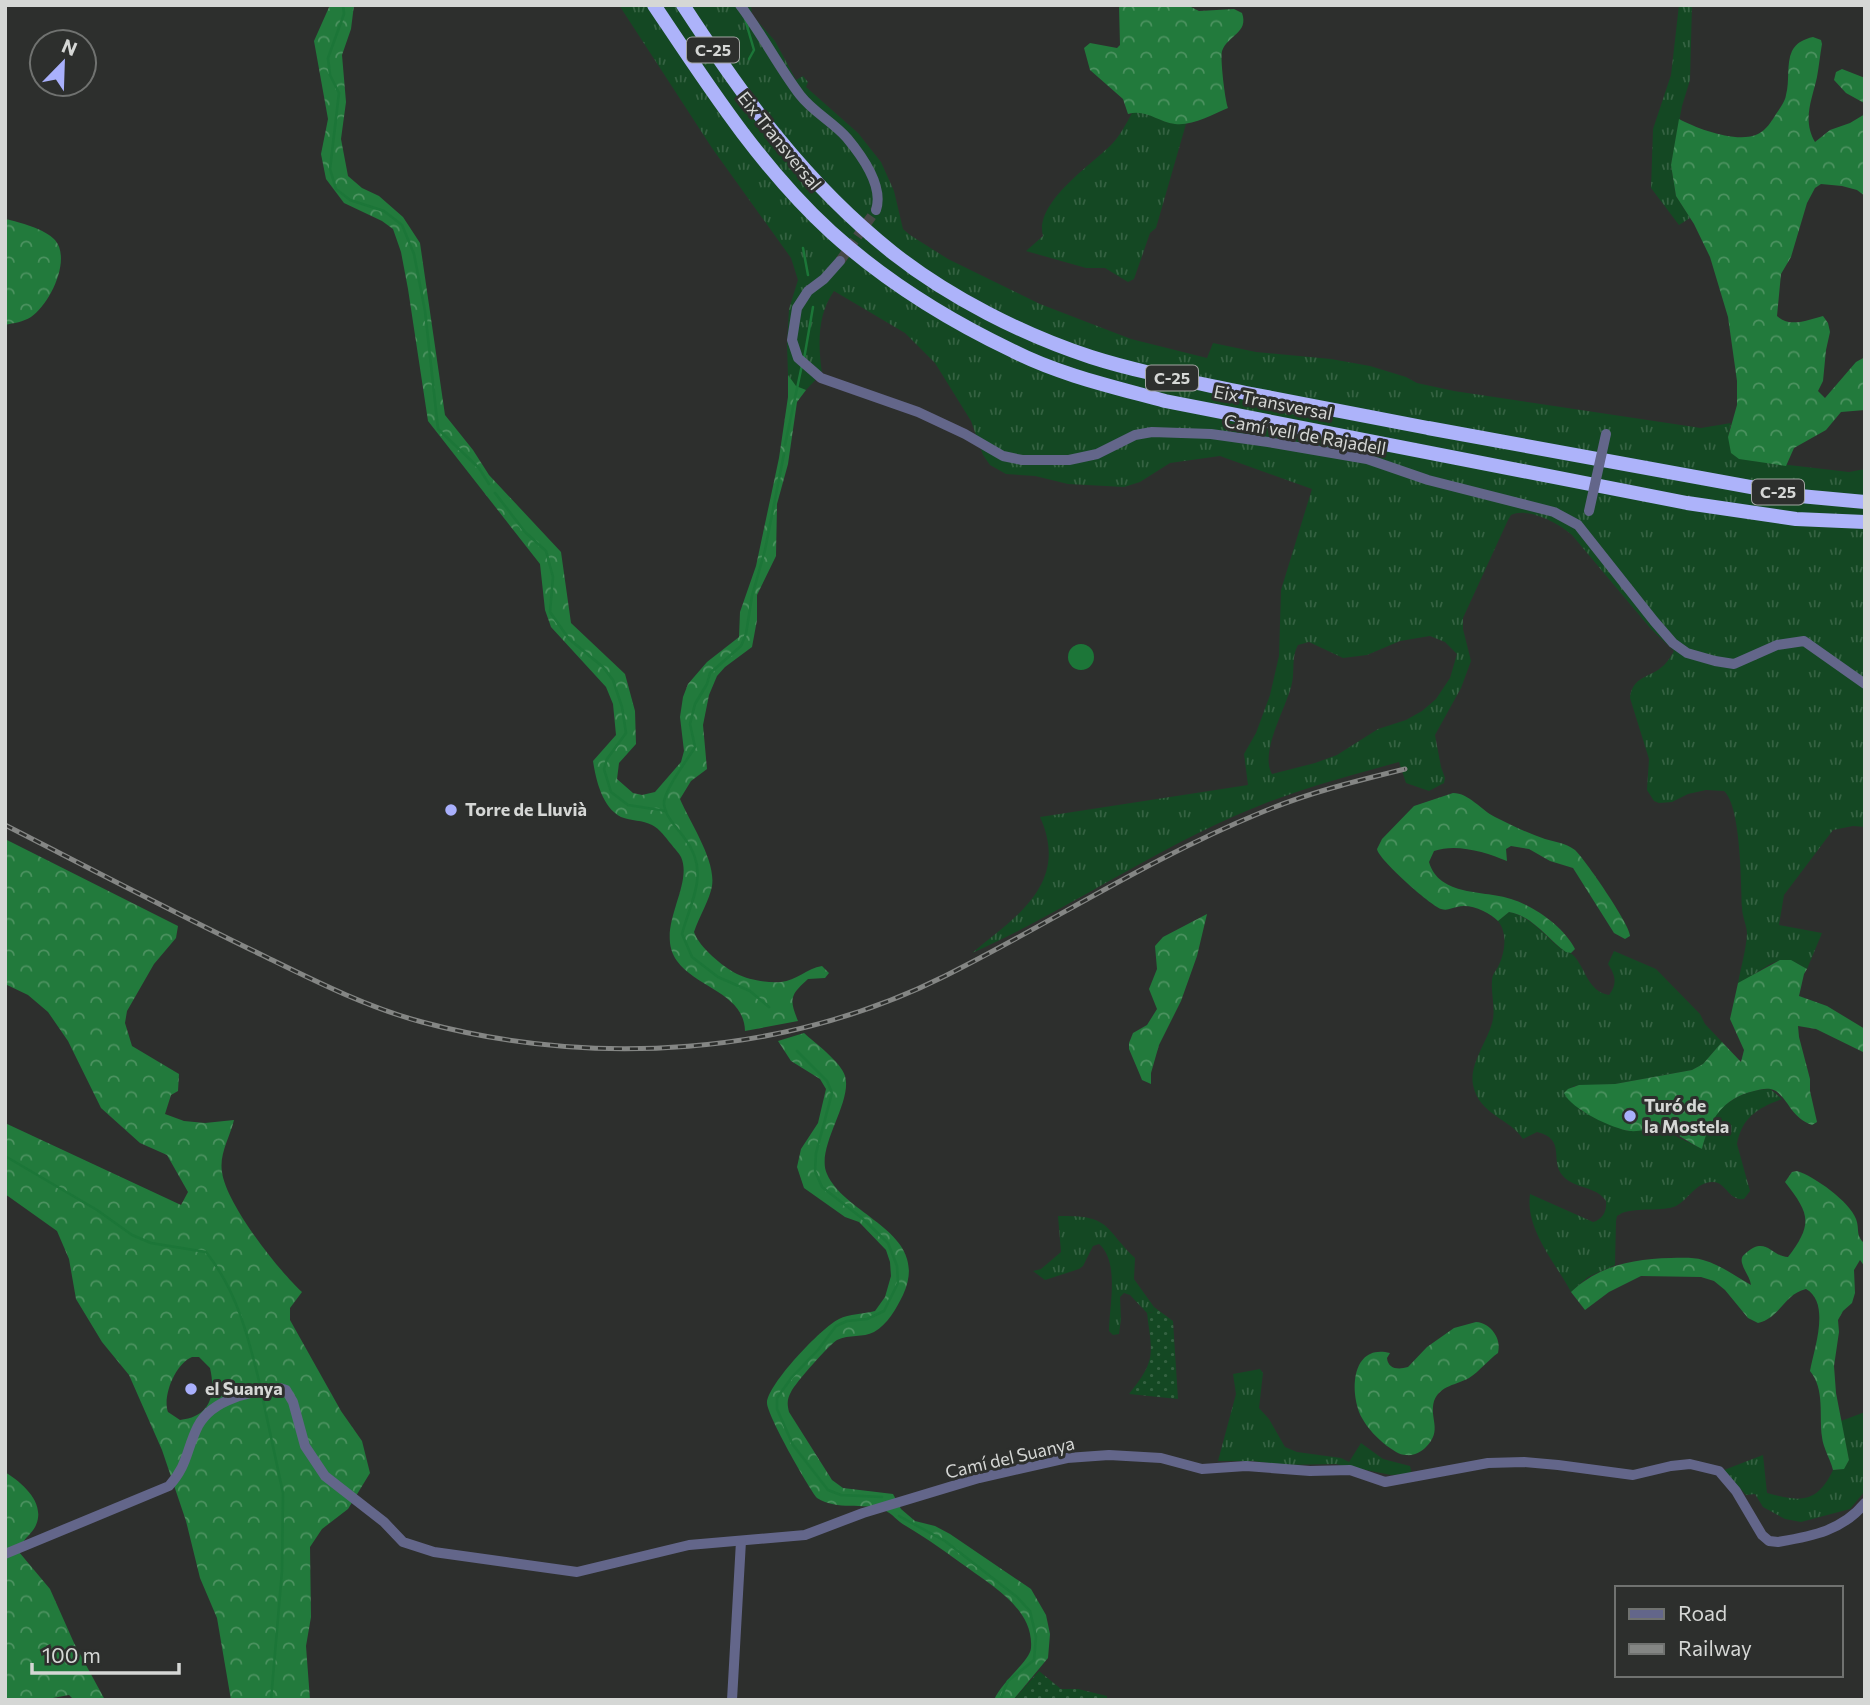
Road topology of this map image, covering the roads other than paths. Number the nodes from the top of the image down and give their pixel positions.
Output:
1 (654, 5) edge
2 (684, 5) edge
3 (740, 5) edge
4 (876, 210) tunnel mouth
5 (840, 261) tunnel mouth
6 (1609, 423) dead end
7 (1865, 502) edge
8 (1865, 524) edge
9 (1581, 527) junction
10 (1865, 684) edge
11 (1865, 1503) edge
12 (741, 1541) junction
13 (5, 1554) edge
14 (732, 1700) edge

1 - 8 highway, Eix Transversal / C-25
2 - 7 highway, Eix Transversal / C-25
3 - 4 street
5 - 9 street, Camí vell de Rajadell
6 - 9 street, bridge
9 - 10 street, Camí vell de Rajadell
11 - 12 street, Camí del Suanya
12 - 13 street, Camí del Suanya
12 - 14 street

